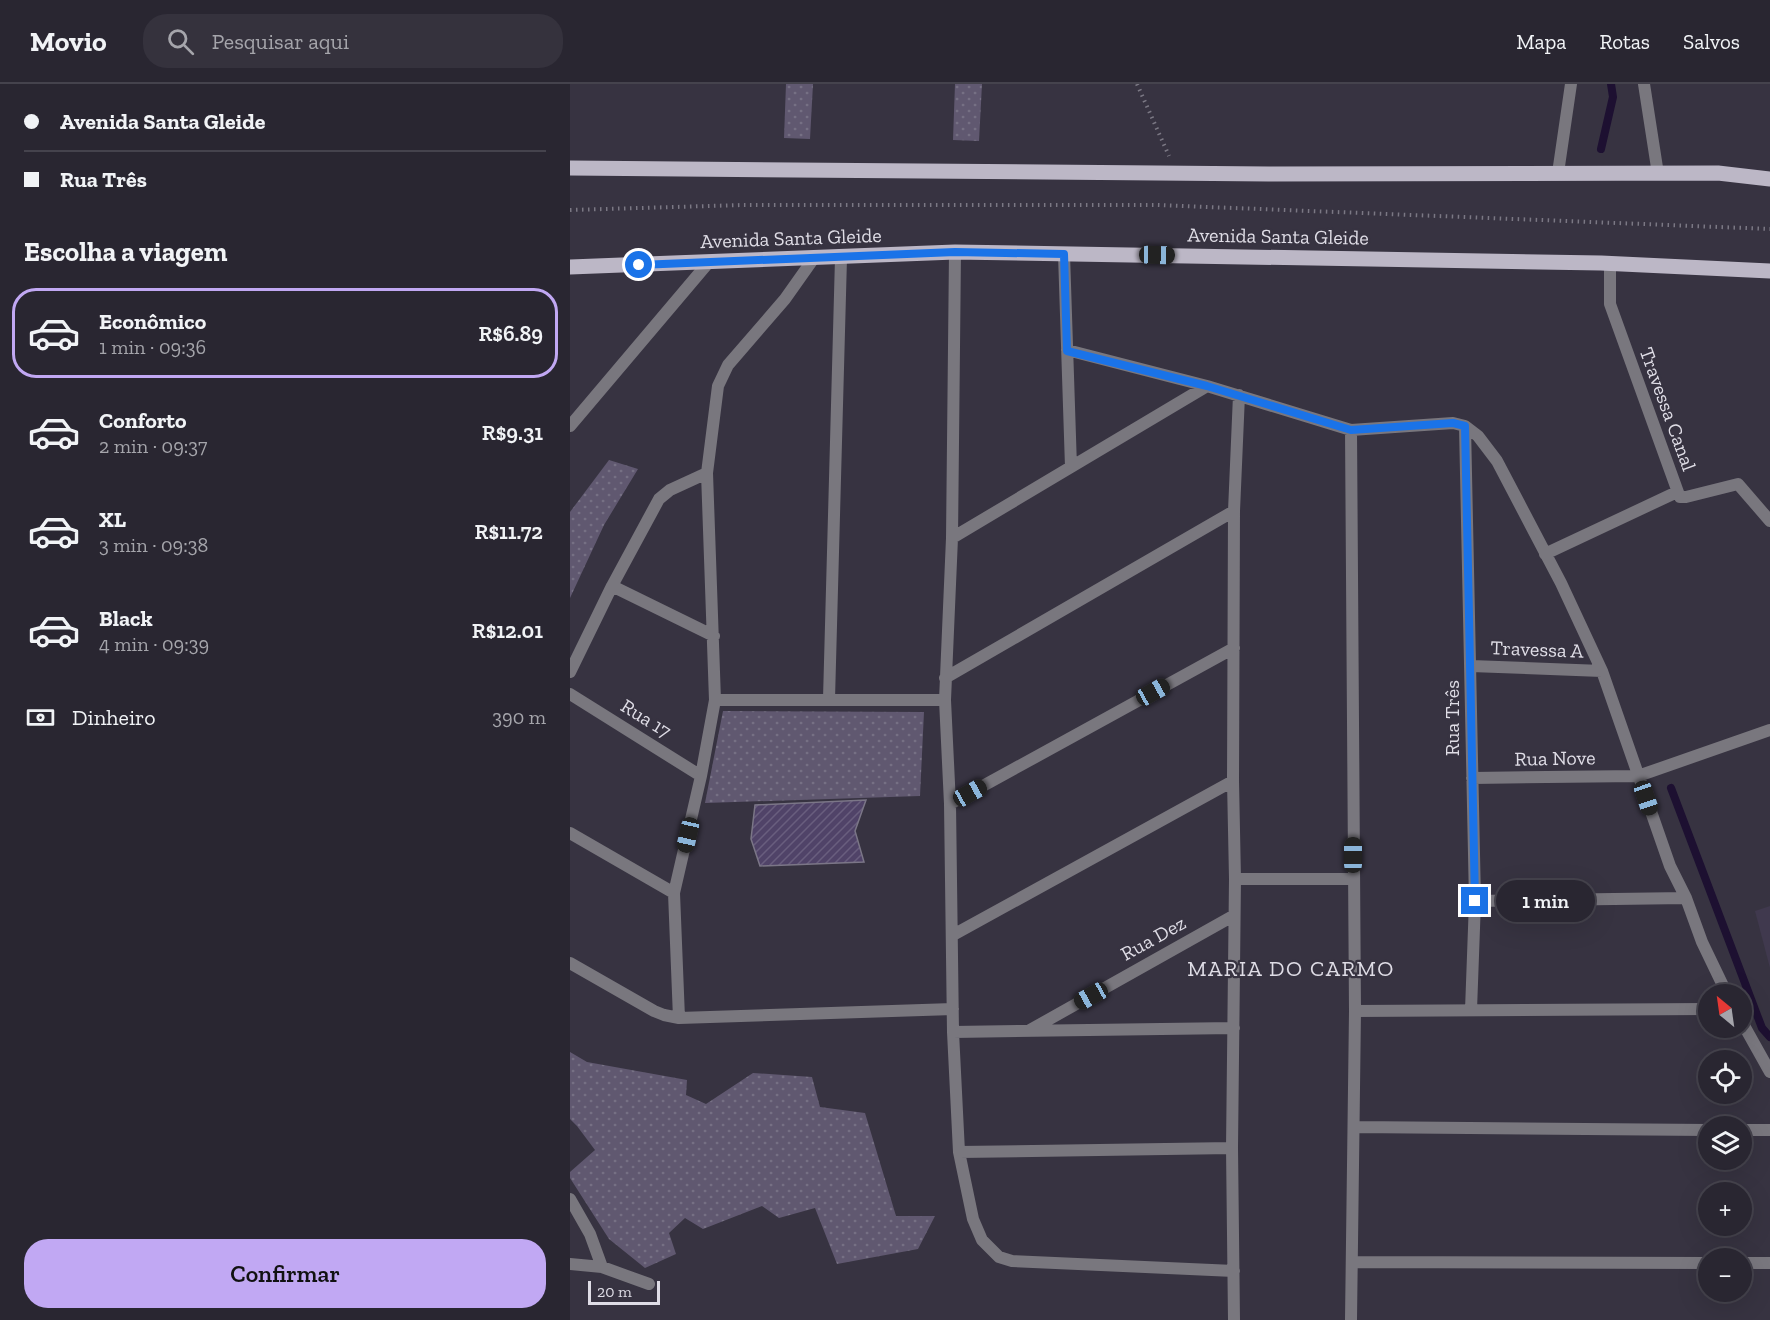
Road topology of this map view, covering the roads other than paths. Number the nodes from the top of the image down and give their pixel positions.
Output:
1 (1571, 84) edge
2 (1644, 84) edge
3 (570, 168) edge
4 (1558, 173) junction
5 (1658, 174) junction
6 (1770, 180) edge
7 (955, 252) junction
8 (1064, 254) junction
9 (814, 258) junction
10 (841, 258) junction
11 (708, 263) junction
12 (1610, 264) junction
13 (570, 267) edge
14 (1770, 272) edge
15 (1067, 351) junction
16 (1207, 386) junction
17 (1239, 395) junction
18 (570, 426) edge
19 (1465, 426) junction
20 (1351, 430) junction
21 (1071, 467) junction
22 (707, 473) junction
23 (1677, 492) junction
24 (1234, 511) junction
25 (1770, 520) edge
26 (952, 538) junction
27 (1545, 554) junction
28 (612, 586) junction
29 (714, 636) junction
30 (1234, 648) junction
31 (1472, 666) junction
32 (1602, 671) junction
33 (570, 672) edge
34 (945, 678) junction
35 (570, 694) edge
36 (829, 699) junction
37 (715, 700) junction
38 (945, 700) junction
39 (1770, 730) edge
40 (702, 776) junction
41 (1638, 776) junction
42 (1472, 778) junction
43 (1233, 781) junction
44 (950, 804) junction
45 (570, 833) edge
46 (1235, 879) junction
47 (1353, 879) junction
48 (674, 894) junction
49 (1686, 898) junction
50 (1475, 901) junction
51 (1233, 916) junction
52 (953, 936) junction
53 (570, 963) edge
54 (1722, 984) edge
55 (953, 1009) junction
56 (1698, 1009) edge
57 (1471, 1010) junction
58 (1355, 1011) junction
59 (679, 1018) junction
60 (1234, 1028) junction
61 (1030, 1030) junction
62 (953, 1032) junction
63 (1751, 1038) edge
64 (1770, 1072) edge
65 (1354, 1127) junction
66 (1698, 1130) edge
67 (1752, 1130) edge
68 (1770, 1130) edge
69 (1232, 1148) junction
70 (959, 1152) junction
71 (570, 1199) edge
72 (1352, 1262) junction
73 (1698, 1263) edge
74 (1752, 1263) edge
75 (1770, 1263) edge
76 (570, 1264) edge
77 (602, 1267) junction
78 (1234, 1270) junction
79 (650, 1284) dead end
80 (1234, 1320) edge
81 (1351, 1320) edge

1 - 4 street
2 - 5 street
3 - 4 main road
4 - 5 main road
5 - 6 main road
7 - 8 main road, Avenida Santa Gleide
7 - 10 main road, Avenida Santa Gleide
7 - 26 street
8 - 12 main road, Avenida Santa Gleide
8 - 15 street
9 - 10 main road, Avenida Santa Gleide
9 - 11 main road, Avenida Santa Gleide
9 - 22 street
10 - 36 street
11 - 13 main road, Avenida Santa Gleide
11 - 18 street
12 - 14 main road, Avenida Santa Gleide
12 - 23 street, Travessa Canal
15 - 16 street
15 - 21 street
16 - 17 street
16 - 21 street
17 - 20 street
17 - 24 street
19 - 20 street
19 - 27 street
19 - 31 street, Rua Três
20 - 47 street
21 - 26 street
22 - 28 street
22 - 29 street
23 - 25 street, Travessa Canal
23 - 27 street
24 - 30 street
24 - 34 street
26 - 34 street
27 - 32 street
28 - 29 street
28 - 33 street
29 - 37 street
30 - 43 street
30 - 44 street
31 - 32 street, Travessa A
31 - 42 street, Rua Três
32 - 41 street
34 - 38 street
35 - 40 street, Rua 17
36 - 37 street
36 - 38 street
37 - 40 street
38 - 44 street
39 - 41 street, Rua Nove
40 - 48 street
41 - 42 street, Rua Nove
41 - 49 street
42 - 50 street, Rua Três
43 - 46 street
43 - 52 street
44 - 52 street
45 - 48 street
46 - 47 street
46 - 51 street
47 - 58 street
48 - 59 street
49 - 50 street
49 - 54 street
50 - 57 street, Rua Três
51 - 60 street
51 - 61 street, Rua Dez
52 - 55 street
53 - 59 street
55 - 59 street
55 - 62 street
56 - 57 street
57 - 58 street
58 - 65 street
60 - 61 street
60 - 69 street
61 - 62 street
62 - 70 street
63 - 64 street
65 - 66 street
65 - 72 street
67 - 68 street
69 - 70 street
69 - 78 street
70 - 78 street
71 - 77 street
72 - 73 street
72 - 81 street
74 - 75 street
76 - 77 street
77 - 79 street
78 - 80 street

